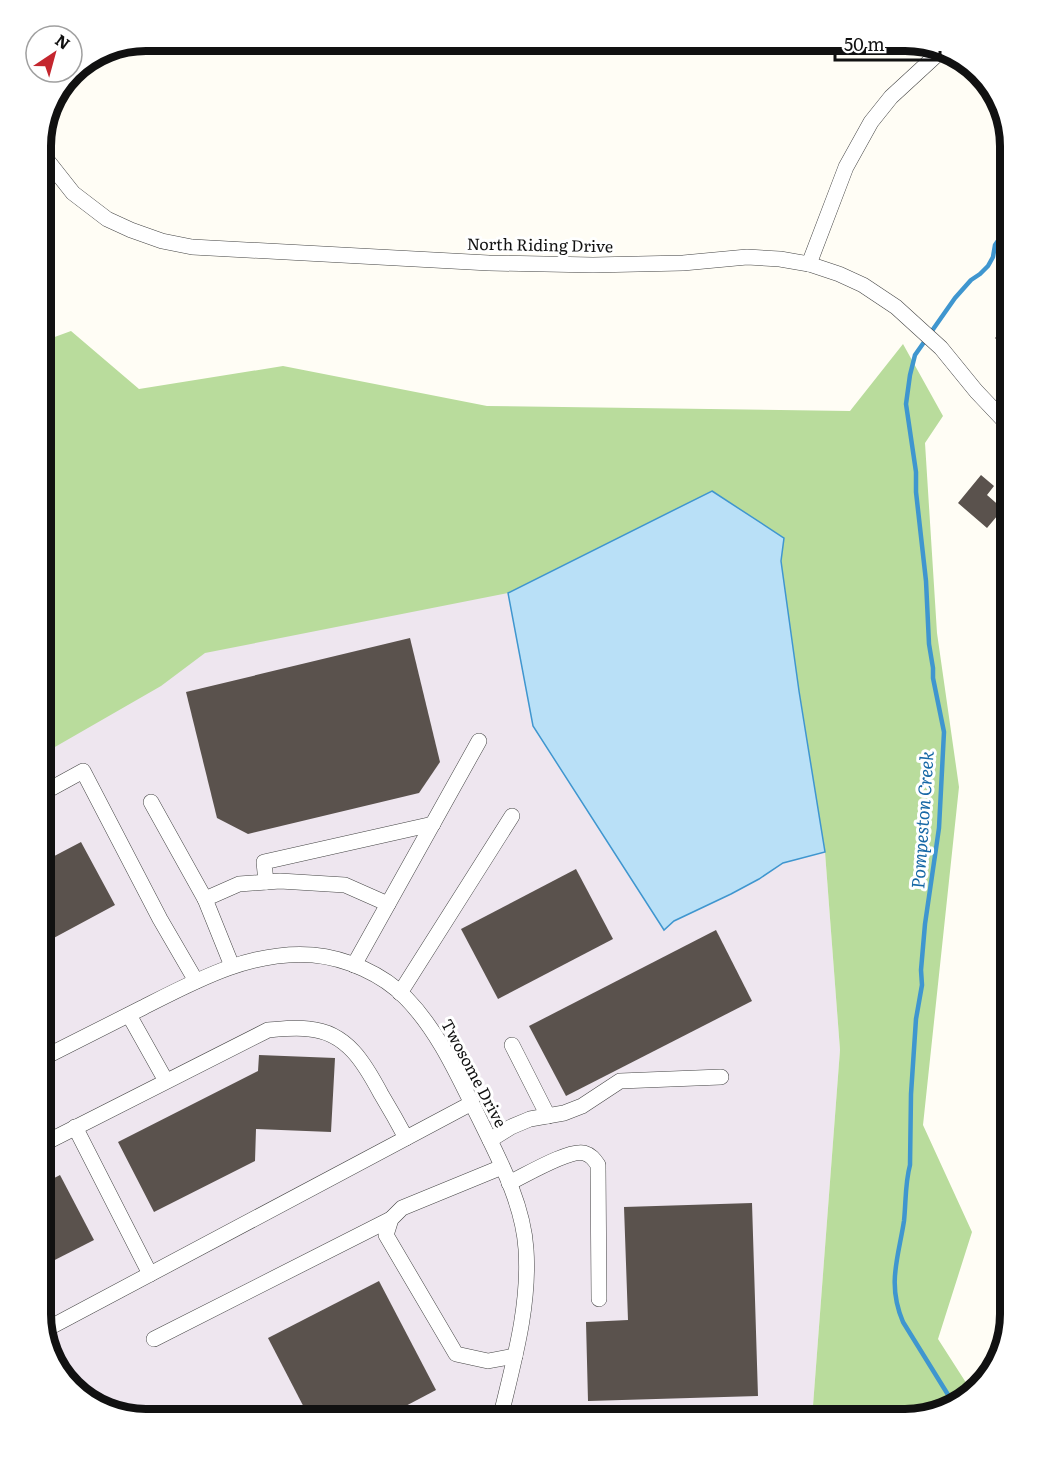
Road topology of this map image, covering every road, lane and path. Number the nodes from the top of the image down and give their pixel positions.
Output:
1 (936, 56) edge
2 (51, 165) edge
3 (809, 264) junction
4 (1000, 416) edge
5 (479, 741) dead end
6 (51, 789) edge
7 (151, 802) dead end
8 (512, 816) dead end
9 (433, 824) junction
10 (266, 882) junction
11 (206, 899) junction
12 (388, 904) junction
13 (354, 965) junction
14 (232, 966) junction
15 (196, 981) junction
16 (400, 993) junction
17 (129, 1015) junction
18 (512, 1045) dead end
19 (51, 1054) edge
20 (721, 1077) dead end
21 (166, 1081) junction
22 (472, 1103) junction
23 (548, 1116) junction
24 (75, 1127) junction
25 (406, 1138) junction
26 (51, 1139) edge
27 (490, 1140) junction
28 (502, 1167) junction
29 (509, 1183) junction
30 (391, 1219) junction
31 (150, 1274) junction
32 (599, 1299) dead end
33 (52, 1326) edge
34 (154, 1339) dead end
35 (514, 1356) junction
36 (502, 1409) edge

1 - 3 street
2 - 3 street, North Riding Drive
3 - 4 street, North Riding Drive
5 - 9 street
6 - 15 street
7 - 11 street
8 - 16 street
9 - 10 street
9 - 12 street
10 - 11 street
10 - 12 street
11 - 14 street
12 - 13 street
13 - 14 street, Twosome Drive
13 - 16 street, Twosome Drive
14 - 15 street, Twosome Drive
15 - 17 street, Twosome Drive
16 - 22 street, Twosome Drive
17 - 19 street, Twosome Drive
17 - 21 street
18 - 23 street
20 - 23 street
21 - 24 street
21 - 25 street
22 - 25 street
22 - 27 street, Twosome Drive
23 - 27 street
24 - 26 street
24 - 31 street
25 - 31 street
27 - 28 street, Twosome Drive
28 - 29 street, Twosome Drive
28 - 30 street
29 - 32 street
29 - 35 street, Twosome Drive
30 - 34 street
30 - 35 street
31 - 33 street
35 - 36 street, Twosome Drive

